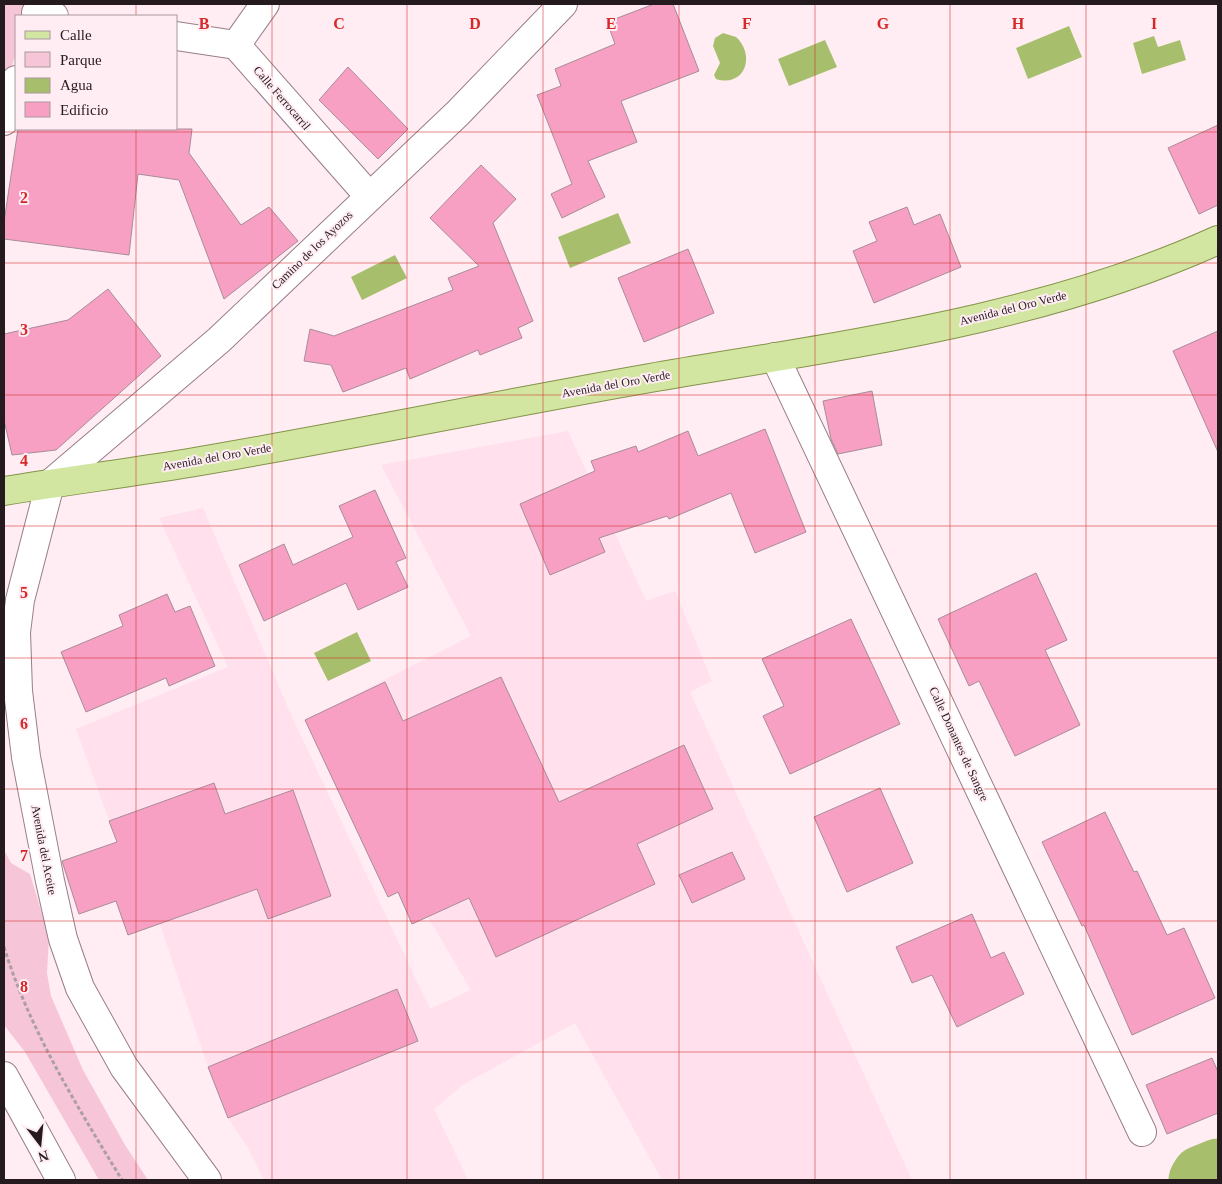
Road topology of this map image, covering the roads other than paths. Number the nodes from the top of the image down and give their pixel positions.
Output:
1 (265, 4) edge
2 (562, 4) edge
3 (178, 36) edge
4 (236, 45) junction
5 (15, 84) edge
6 (4, 122) edge
7 (369, 196) junction
8 (1218, 240) edge
9 (775, 357) junction
10 (50, 484) junction
11 (4, 491) edge
12 (4, 1076) edge
13 (1142, 1132) dead end
14 (61, 1180) edge
15 (207, 1180) edge

1 - 4 street
2 - 7 street, Camino de los Ayozos
3 - 4 street
4 - 7 street, Calle Ferrocarril
5 - 6 street
7 - 10 street, Camino de los Ayozos
8 - 9 main road, Avenida del Oro Verde
9 - 10 main road, Avenida del Oro Verde
9 - 13 street, Calle Donantes de Sangre
10 - 11 main road, Avenida del Oro Verde
10 - 15 street, Avenida del Aceite
12 - 14 street

